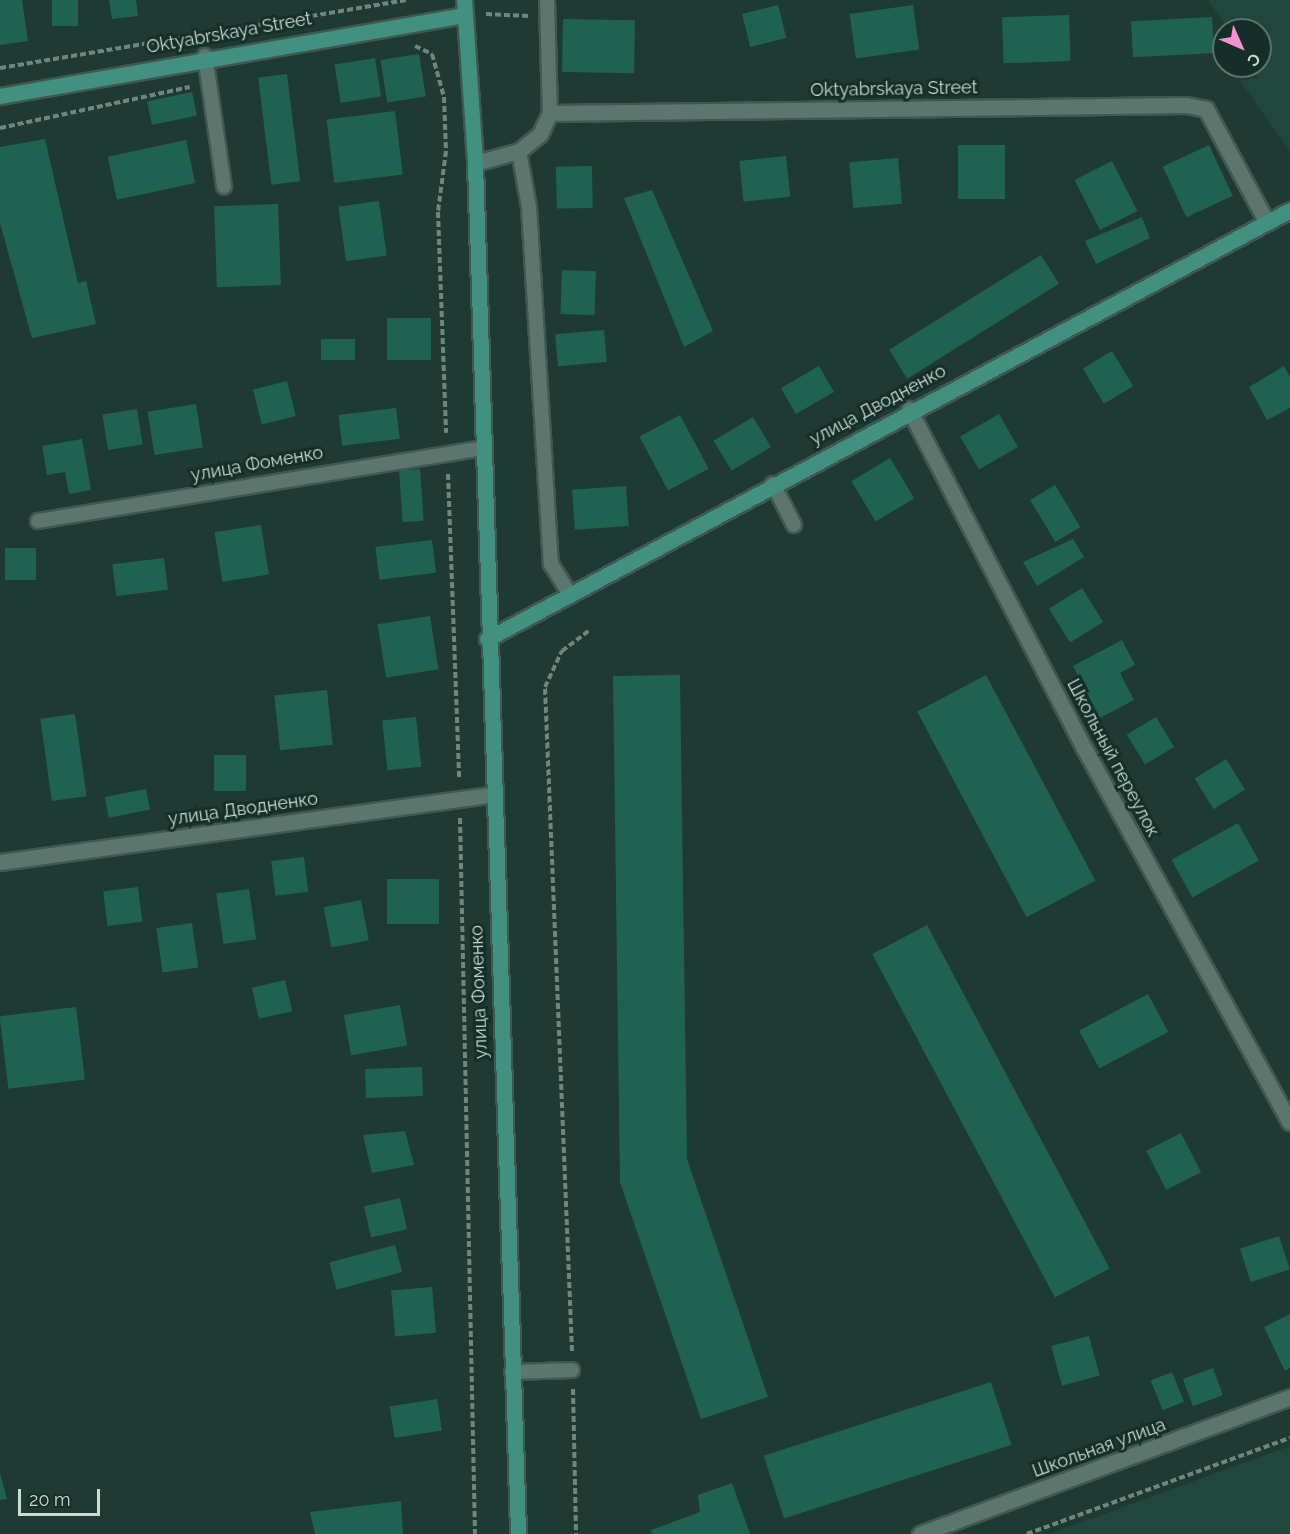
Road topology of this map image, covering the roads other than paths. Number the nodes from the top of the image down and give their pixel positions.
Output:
1 (547, 0) edge
2 (464, 7) edge
3 (205, 56) junction
4 (0, 96) edge
5 (550, 113) junction
6 (519, 151) junction
7 (475, 164) junction
8 (224, 187) dead end
9 (1290, 210) edge
10 (1267, 223) junction
11 (909, 409) junction
12 (482, 448) junction
13 (773, 484) junction
14 (39, 521) dead end
15 (794, 525) dead end
16 (570, 594) junction
17 (487, 639) junction
18 (491, 795) junction
19 (0, 862) edge
20 (1290, 1122) edge
21 (572, 1370) road end
22 (512, 1372) junction
23 (1290, 1397) edge
24 (518, 1534) edge
25 (920, 1534) edge

1 - 5 lane
2 - 3 main road, Oktyabrskaya Street
2 - 7 main road, улица Фоменко
3 - 4 main road, Oktyabrskaya Street
3 - 8 lane
5 - 6 street
5 - 10 street, Oktyabrskaya Street
6 - 7 street
6 - 16 lane
7 - 12 main road, улица Фоменко
9 - 10 main road, улица Дводненко
10 - 11 main road, улица Дводненко
11 - 13 main road, улица Дводненко
11 - 20 street, Школьный переулок
12 - 14 lane, улица Фоменко
12 - 17 main road, улица Фоменко
13 - 15 lane
13 - 16 main road, улица Дводненко
16 - 17 main road, улица Дводненко
17 - 18 main road, улица Фоменко
18 - 19 street, улица Дводненко
18 - 22 main road, улица Фоменко
21 - 22 lane
22 - 24 main road, улица Фоменко
23 - 25 street, Школьная улица

